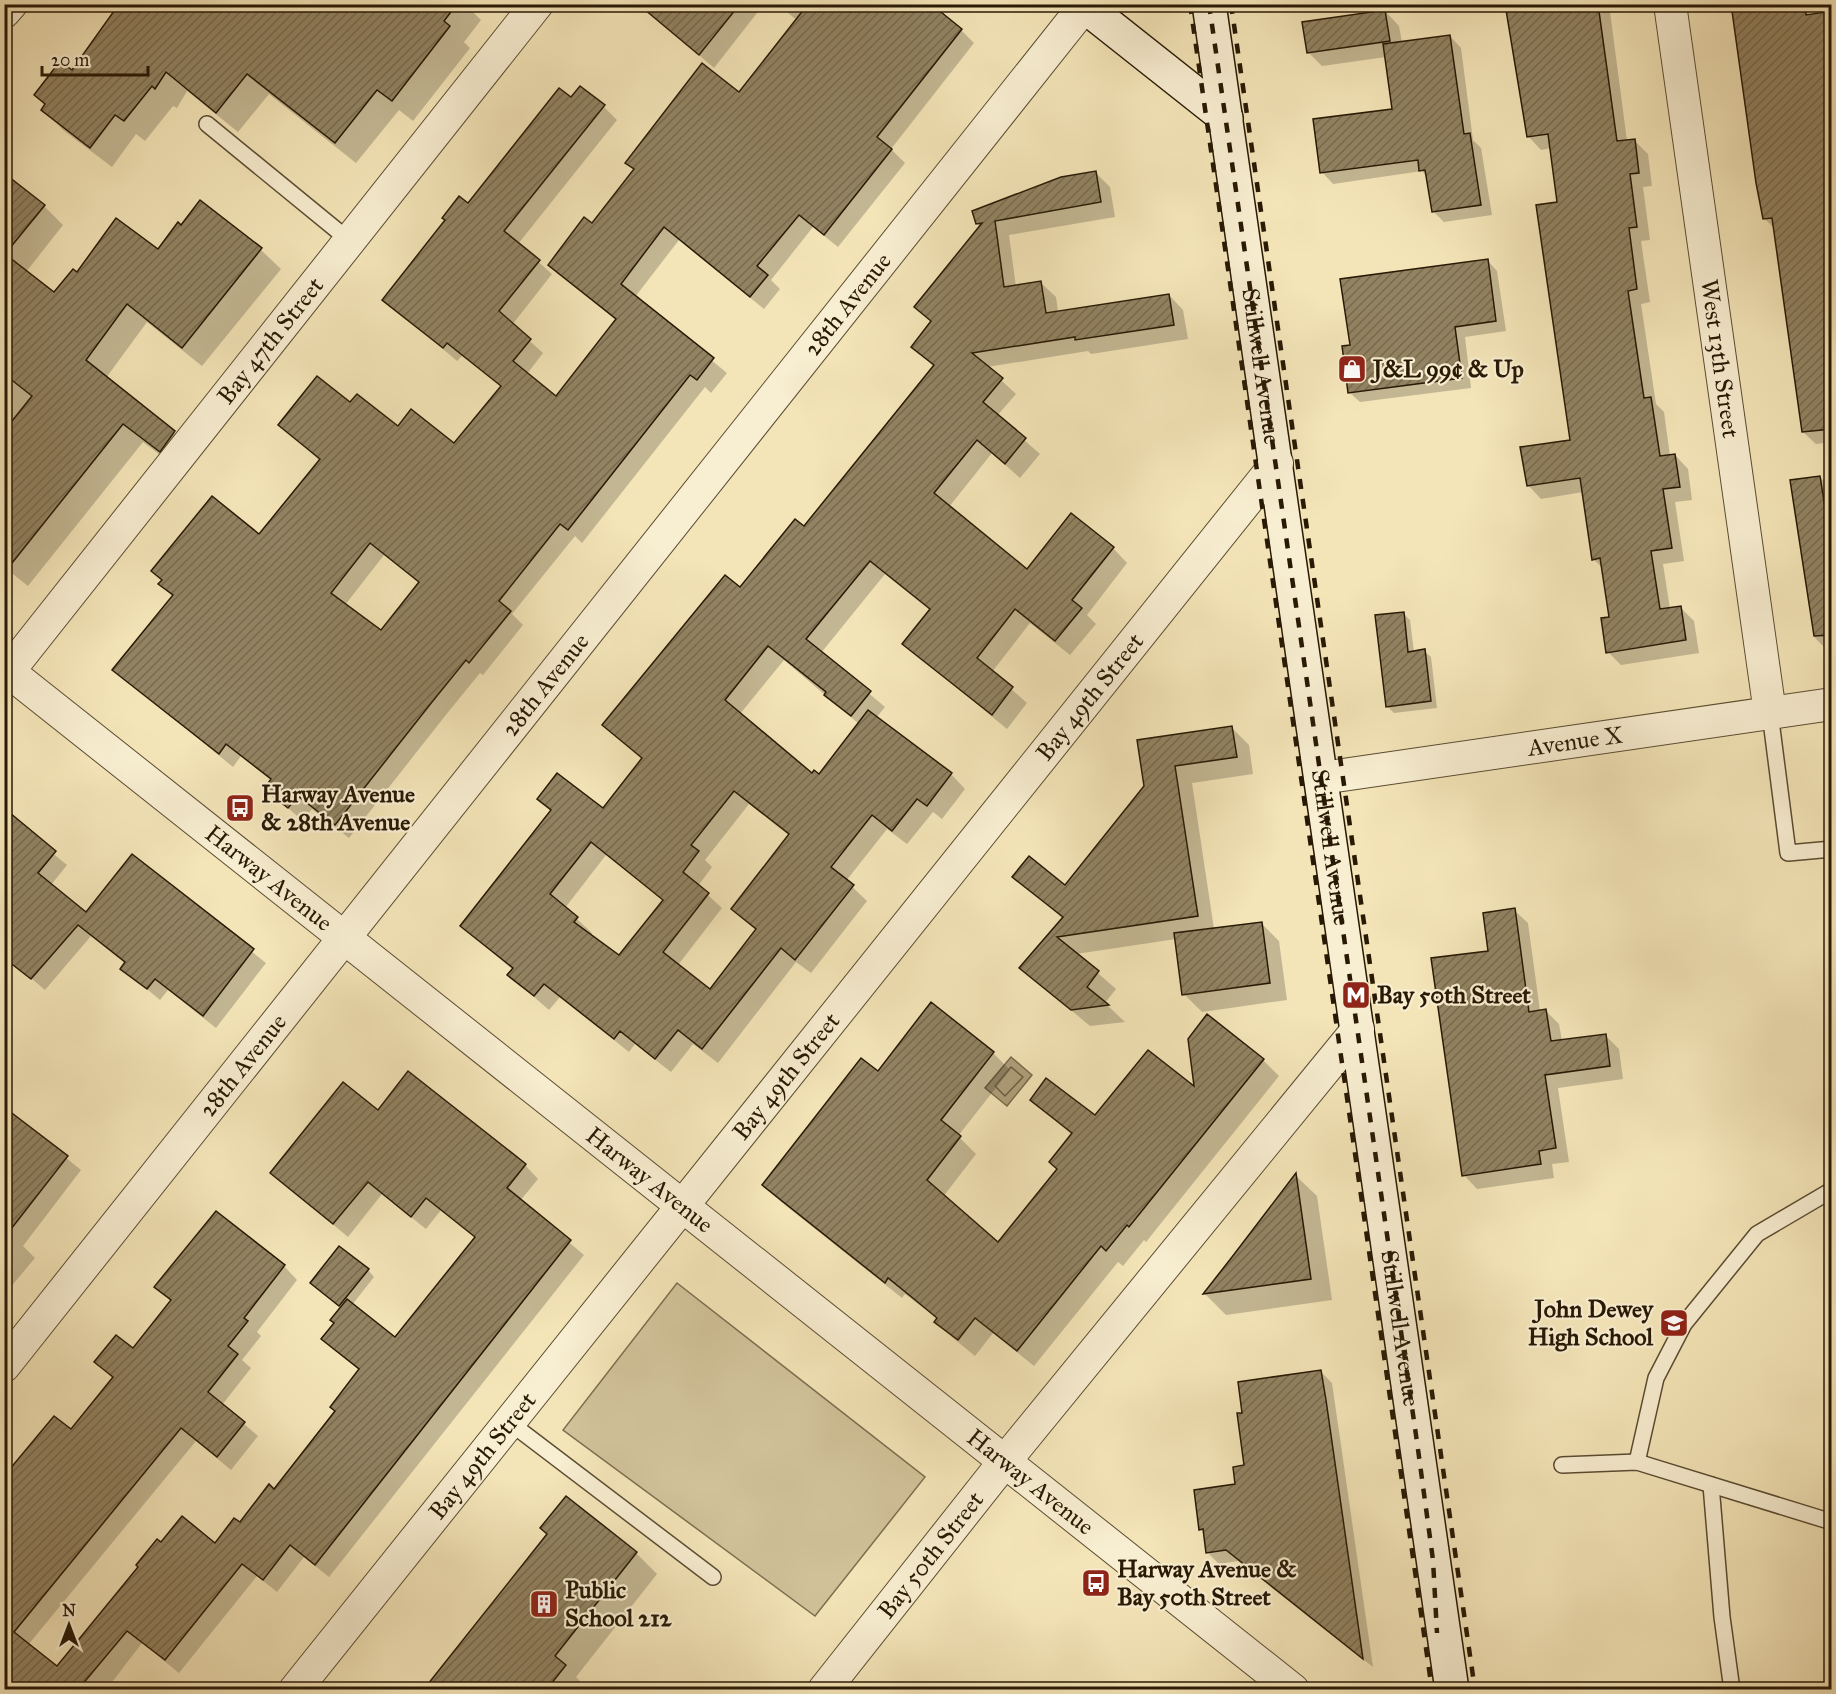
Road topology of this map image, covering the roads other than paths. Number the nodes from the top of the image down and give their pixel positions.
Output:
1 (11, 4) edge
2 (537, 4) edge
3 (1209, 4) edge
4 (1670, 4) edge
5 (1084, 5) edge
6 (4, 12) edge
7 (1226, 118) junction
8 (207, 124) dead end
9 (350, 241) junction
10 (1277, 463) junction
11 (6, 672) edge
12 (1832, 704) edge
13 (1770, 713) junction
14 (1322, 778) junction
15 (1832, 849) edge
16 (345, 938) junction
17 (1358, 1029) junction
18 (1832, 1190) edge
19 (682, 1205) junction
20 (4, 1365) edge
21 (509, 1422) junction
22 (1005, 1461) junction
23 (1637, 1462) junction
24 (1562, 1466) dead end
25 (1711, 1485) junction
26 (1832, 1522) edge
27 (713, 1577) dead end
28 (295, 1689) edge
29 (824, 1689) edge
30 (1293, 1689) edge
31 (1452, 1689) edge
32 (1732, 1689) edge

1 - 6 street
2 - 9 street, Bay 47th Street
3 - 7 main road, Stillwell Avenue
4 - 13 street, West 13th Street
5 - 7 main road
5 - 16 street, 28th Avenue
7 - 10 main road, Stillwell Avenue
8 - 9 lane
9 - 11 street, Bay 47th Street
10 - 14 main road, Stillwell Avenue
10 - 19 street, Bay 49th Street
11 - 16 street, Harway Avenue
12 - 13 street, Avenue X
13 - 14 street, Avenue X
13 - 15 lane
14 - 17 main road, Stillwell Avenue
16 - 19 street, Harway Avenue
16 - 20 street, 28th Avenue
17 - 22 street, Bay 50th Street
17 - 31 main road, Stillwell Avenue
18 - 23 lane
19 - 21 street, Bay 49th Street
19 - 22 street, Harway Avenue
21 - 27 lane
21 - 28 street, Bay 49th Street
22 - 29 street, Bay 50th Street
22 - 30 street, Harway Avenue
23 - 24 lane
23 - 25 lane
25 - 26 lane
25 - 32 lane

